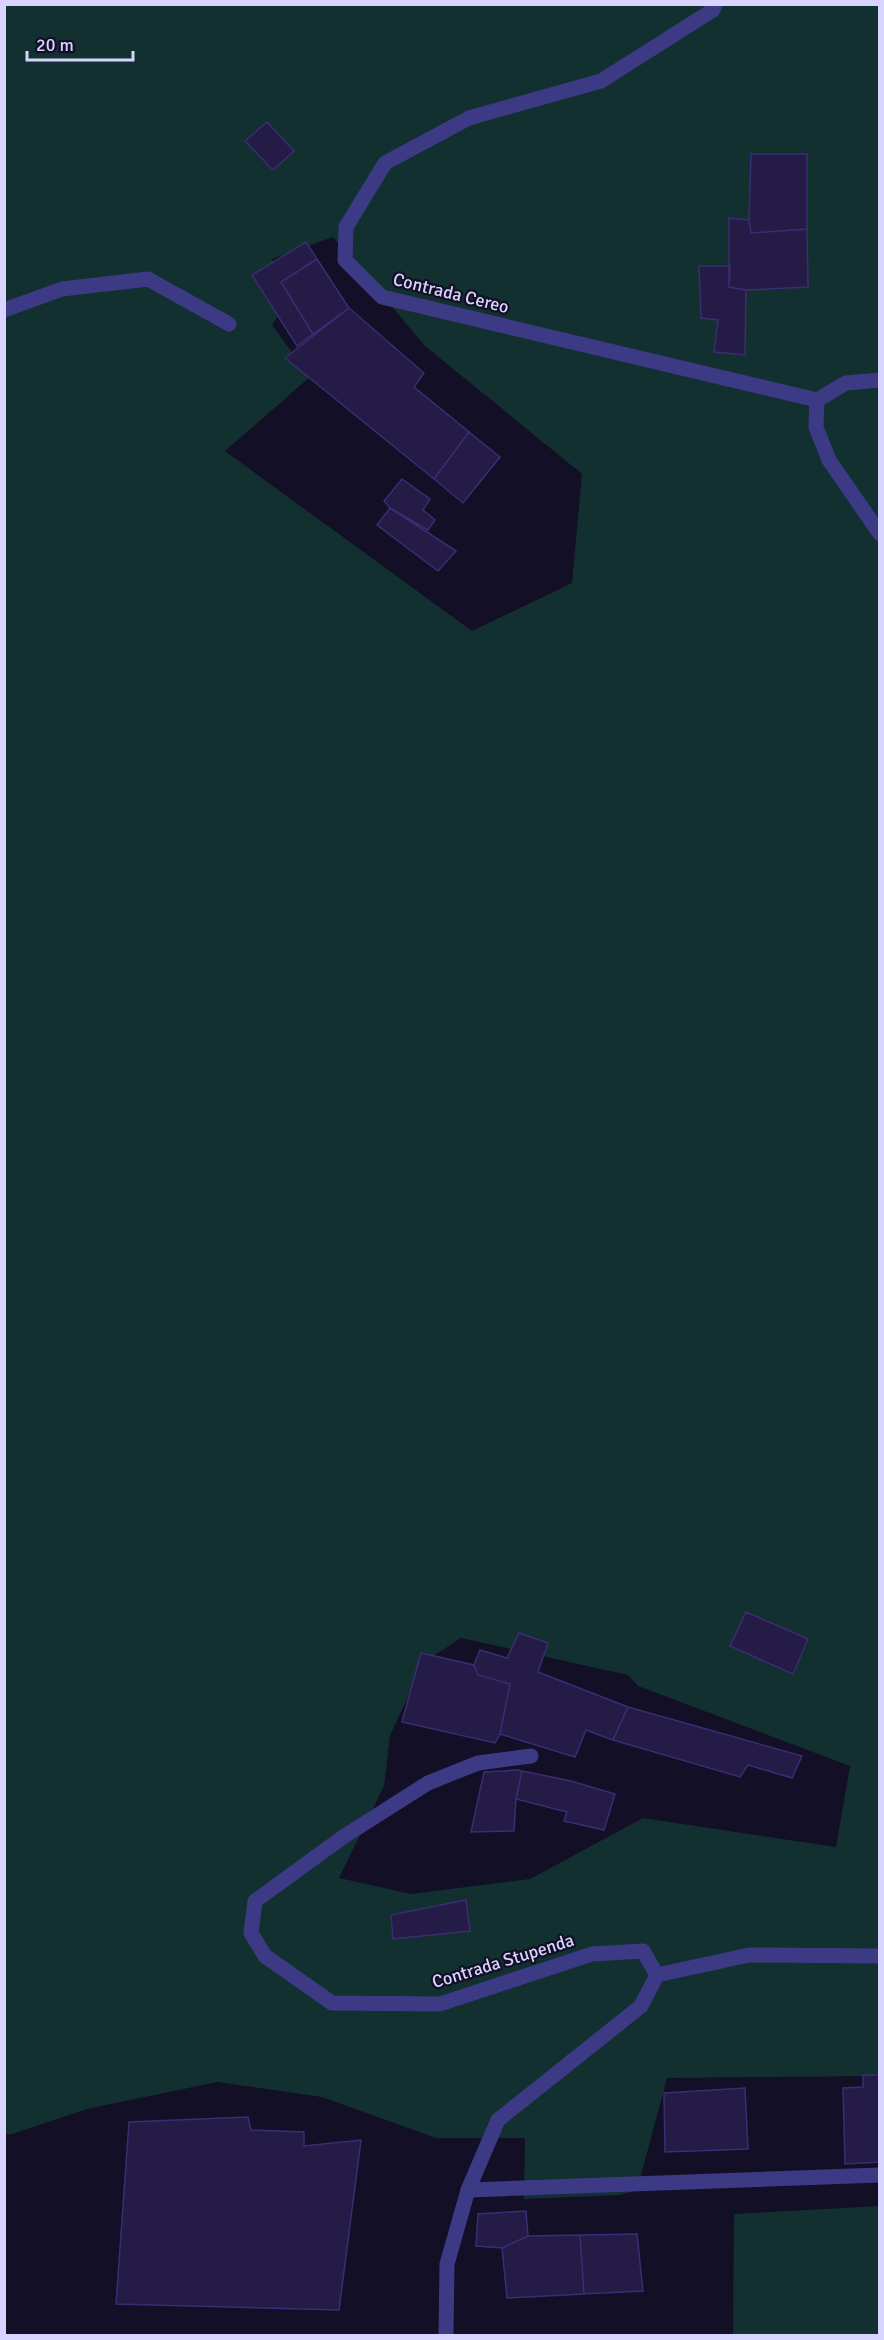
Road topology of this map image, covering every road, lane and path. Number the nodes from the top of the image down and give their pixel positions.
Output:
1 (715, 4) edge
2 (4, 310) edge
3 (229, 324) dead end
4 (879, 380) edge
5 (818, 400) junction
6 (879, 534) edge
7 (531, 1756) dead end
8 (879, 1956) edge
9 (657, 1975) junction
10 (879, 2175) edge
11 (468, 2190) junction
12 (446, 2336) edge

1 - 5 street, Contrada Cereo
2 - 3 street
4 - 5 street
5 - 6 street
7 - 9 street, Contrada Stupenda
8 - 9 street
9 - 11 street
10 - 11 street
11 - 12 street

